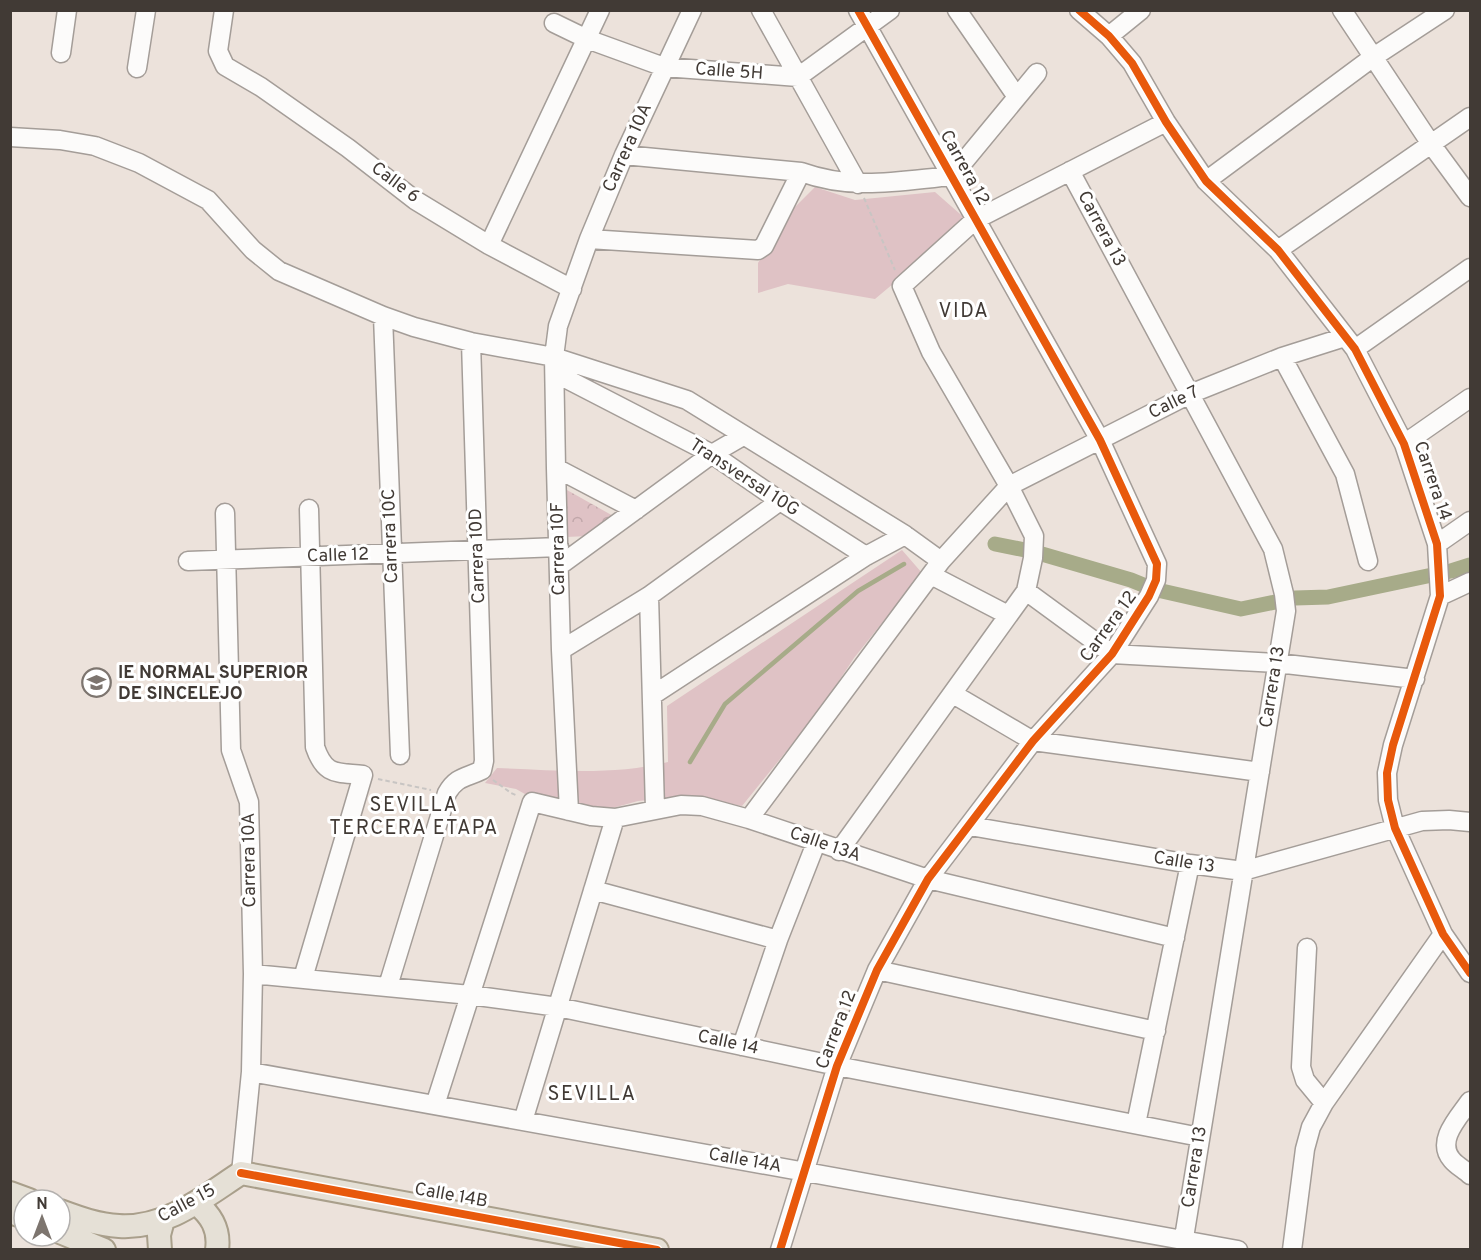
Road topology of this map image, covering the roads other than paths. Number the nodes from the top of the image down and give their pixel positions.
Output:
1 (68, 10) edge
2 (146, 10) edge
3 (224, 10) edge
4 (600, 10) edge
5 (692, 10) edge
6 (761, 10) edge
7 (858, 10) edge
8 (890, 10) edge
9 (957, 10) edge
10 (1079, 10) edge
11 (1141, 10) edge
12 (1342, 10) edge
13 (1445, 10) edge
14 (554, 23) dead end
15 (868, 26) junction
16 (1109, 36) junction
17 (587, 39) junction
18 (62, 53) dead end
19 (1372, 58) junction
20 (664, 67) junction
21 (137, 68) dead end
22 (1037, 73) dead end
23 (798, 78) junction
24 (1017, 98) junction
25 (1470, 117) edge
26 (1166, 123) junction
27 (10, 137) edge
28 (1431, 144) junction
29 (624, 155) junction
30 (1070, 171) junction
31 (801, 172) junction
32 (952, 176) junction
33 (1206, 181) junction
34 (858, 184) junction
35 (1470, 197) edge
36 (975, 220) junction
37 (589, 239) junction
38 (489, 245) junction
39 (1278, 250) junction
40 (1470, 268) edge
41 (572, 290) junction
42 (382, 316) junction
43 (471, 342) junction
44 (1350, 343) junction
45 (1282, 357) junction
46 (555, 365) junction
47 (1190, 394) junction
48 (1470, 398) edge
49 (743, 436) junction
50 (1100, 440) junction
51 (1404, 444) junction
52 (712, 454) junction
53 (556, 468) junction
54 (1009, 486) junction
55 (780, 501) junction
56 (309, 510) dead end
57 (636, 510) junction
58 (225, 513) dead end
59 (1470, 521) edge
60 (905, 535) junction
61 (559, 547) junction
62 (478, 550) junction
63 (391, 554) junction
64 (310, 556) junction
65 (866, 556) junction
66 (226, 560) junction
67 (188, 561) dead end
68 (1368, 561) dead end
69 (559, 566) junction
70 (936, 568) junction
71 (1439, 570) junction
72 (1470, 582) edge
73 (1026, 591) junction
74 (649, 596) junction
75 (1008, 615) junction
76 (561, 650) junction
77 (1112, 654) junction
78 (1277, 663) junction
79 (1415, 679) junction
80 (953, 694) junction
81 (653, 695) junction
82 (1033, 741) junction
83 (400, 755) dead end
84 (1260, 772) junction
85 (655, 809) junction
86 (569, 811) junction
87 (615, 818) junction
88 (749, 819) junction
89 (1470, 822) edge
90 (970, 826) junction
91 (1395, 828) junction
92 (816, 843) junction
93 (840, 851) junction
94 (1190, 864) junction
95 (1244, 871) junction
96 (928, 879) junction
97 (593, 890) junction
98 (1443, 934) junction
99 (1175, 938) junction
100 (778, 940) junction
101 (1307, 948) dead end
102 (877, 970) junction
103 (1470, 973) edge
104 (253, 974) junction
105 (303, 978) junction
106 (388, 986) junction
107 (470, 995) junction
108 (558, 1007) junction
109 (1156, 1031) junction
110 (742, 1046) junction
111 (837, 1066) junction
112 (251, 1072) junction
113 (1470, 1101) edge
114 (1324, 1103) junction
115 (435, 1105) junction
116 (524, 1121) junction
117 (1136, 1124) junction
118 (1200, 1137) junction
119 (804, 1172) junction
120 (241, 1173) junction
121 (1470, 1175) edge
122 (196, 1203) junction
123 (72, 1215) edge
124 (163, 1220) junction
125 (72, 1237) edge
126 (1182, 1245) edge
127 (104, 1250) edge
128 (160, 1250) edge
129 (217, 1250) edge
130 (657, 1250) edge
131 (780, 1250) edge
132 (1238, 1250) edge
133 (1292, 1250) edge

1 - 18 street
2 - 21 street
3 - 38 street, Calle 6
4 - 17 street
5 - 20 street, Carrera 10A
6 - 23 street
7 - 15 street, Carrera 12
8 - 15 street
9 - 24 street
10 - 16 street, Carrera 14
11 - 16 street
12 - 19 street
13 - 19 street
14 - 17 street, Calle 5H
15 - 23 street
15 - 32 street, Carrera 12
16 - 26 street, Carrera 14
17 - 20 street, Calle 5H
17 - 38 street
19 - 28 street
19 - 33 street
20 - 23 street, Calle 5H
20 - 29 street, Carrera 10A
22 - 24 street
23 - 34 street
24 - 32 street
25 - 28 street
26 - 30 street
26 - 33 street, Carrera 14
27 - 42 street
28 - 35 street
28 - 39 street
29 - 31 street
29 - 37 street, Carrera 10A
30 - 36 street
30 - 47 street, Carrera 13
31 - 34 street
31 - 37 street
32 - 34 street
32 - 36 street, Carrera 12
33 - 39 street, Carrera 14
36 - 50 street, Carrera 12
36 - 54 street
37 - 41 street, Carrera 10A
38 - 41 street, Calle 6
39 - 44 street, Carrera 14
40 - 44 street, Calle 7
41 - 46 street, Carrera 10F
42 - 43 street
42 - 63 street, Carrera 10C
43 - 46 street
43 - 62 street, Carrera 10D
44 - 45 street, Calle 7
44 - 51 street, Carrera 14
45 - 47 street, Calle 7
45 - 68 street
46 - 49 street
46 - 52 street, Transversal 10G
46 - 53 street, Carrera 10F
47 - 50 street, Calle 7
47 - 78 street, Carrera 13
48 - 51 street
49 - 52 street
49 - 60 street
50 - 54 street, Calle 7
50 - 77 street, Carrera 12
51 - 71 street, Carrera 14
52 - 55 street, Transversal 10G
52 - 57 street
53 - 57 street
53 - 61 street, Carrera 10F
54 - 70 street
54 - 73 street
55 - 65 street, Transversal 10G
55 - 74 street
56 - 64 street
57 - 69 street
58 - 66 street, Carrera 10A
59 - 71 street
60 - 65 street
60 - 70 street
61 - 62 street, Calle 12
61 - 69 street, Carrera 10F
62 - 63 street, Calle 12
62 - 106 street, Carrera 10D
63 - 64 street, Calle 12
63 - 83 street, Carrera 10C
64 - 66 street, Calle 12
64 - 105 street
65 - 81 street
66 - 67 street, Calle 12
66 - 104 street, Carrera 10A
69 - 76 street, Carrera 10F
70 - 75 street
70 - 88 street
71 - 72 street
71 - 79 street
73 - 75 street
73 - 77 street
74 - 76 street
74 - 81 street
75 - 80 street
76 - 86 street, Carrera 10F
77 - 78 street
77 - 82 street, Carrera 12
78 - 79 street
78 - 84 street, Carrera 13
79 - 91 street
80 - 82 street
80 - 93 street
81 - 85 street
82 - 84 street
82 - 90 street, Carrera 12
84 - 95 street, Carrera 13
85 - 87 street, Calle 13A
85 - 88 street, Calle 13A
86 - 87 street, Calle 13A
86 - 107 street, Calle 13A
87 - 97 street
88 - 92 street, Calle 13A
89 - 91 street
90 - 94 street, Calle 13
90 - 96 street, Carrera 12
91 - 95 street, Calle 13
91 - 98 street
92 - 93 street, Calle 13A
92 - 100 street
93 - 96 street, Calle 13A
94 - 95 street, Calle 13
94 - 99 street
95 - 118 street, Carrera 13
96 - 99 street, Calle 13A
96 - 102 street, Carrera 12
97 - 100 street
97 - 108 street
98 - 103 street
98 - 114 street
99 - 109 street
100 - 110 street
101 - 114 street
102 - 109 street
102 - 111 street, Carrera 12
104 - 105 street, Calle 14
104 - 112 street, Carrera 10A
105 - 106 street, Calle 14
106 - 107 street, Calle 14
107 - 108 street, Calle 14
107 - 115 street
108 - 110 street, Calle 14
108 - 116 street
109 - 117 street
110 - 111 street, Calle 14
111 - 117 street, Calle 14
111 - 119 street, Carrera 12
112 - 115 street, Calle 14A
112 - 120 street, Carrera 10A
113 - 121 street
114 - 133 street
115 - 116 street, Calle 14A
116 - 119 street, Calle 14A
117 - 118 street, Calle 14
118 - 126 street, Carrera 13
119 - 126 street, Calle 14A
119 - 131 street, Carrera 12
120 - 122 main road, Calle 15
120 - 130 main road, Calle 14B
122 - 124 main road, Calle 15
122 - 129 main road
123 - 124 main road, Calle 15
124 - 128 main road
125 - 127 main road
126 - 132 street, Calle 14A

